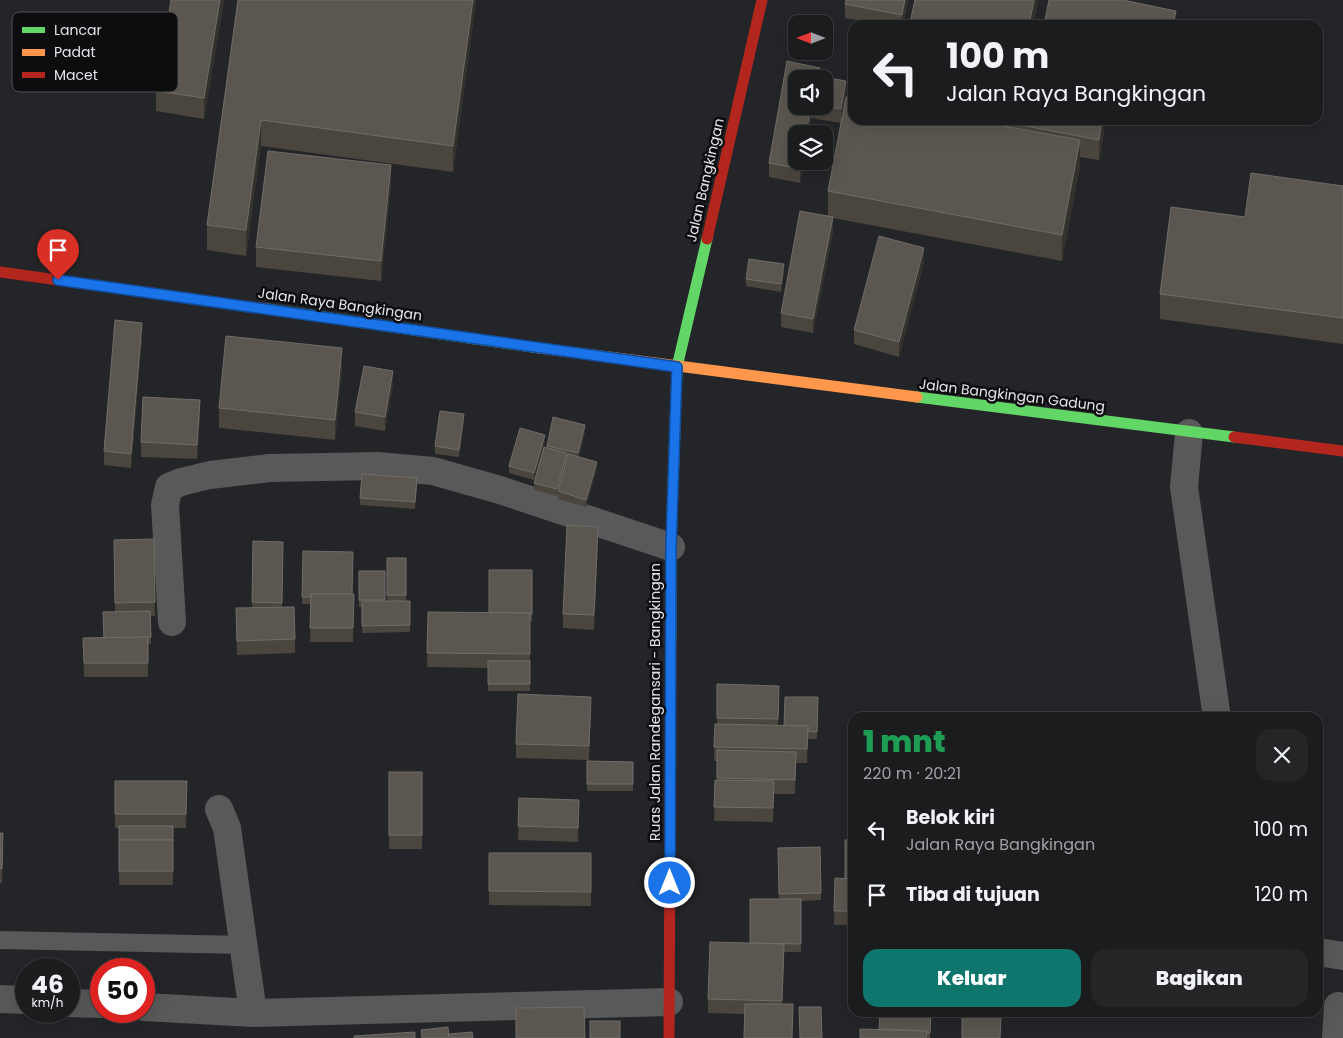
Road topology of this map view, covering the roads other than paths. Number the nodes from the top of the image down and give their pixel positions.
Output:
1 (762, 0) edge
2 (0, 272) edge
3 (677, 367) junction
4 (1189, 433) junction
5 (1343, 451) edge
6 (671, 546) junction
7 (172, 622) dead end
8 (1216, 712) edge
9 (219, 809) dead end
10 (0, 940) edge
11 (244, 944) junction
12 (1323, 953) edge
13 (1343, 956) edge
14 (0, 999) edge
15 (15, 1000) edge
16 (669, 1002) junction
17 (1333, 1005) edge
18 (155, 1008) edge
19 (254, 1013) junction
20 (669, 1038) edge
21 (1336, 1038) edge

1 - 3 street, Jalan Bangkingan
2 - 3 street, Jalan Raya Bangkingan
3 - 4 street, Jalan Bangkingan Gadung
3 - 6 street, Ruas Jalan Randegansari - Bangkingan
4 - 5 street, Jalan Bangkingan Gadung
4 - 8 street
6 - 7 street
6 - 16 street, Ruas Jalan Randegansari - Bangkingan
9 - 11 street
10 - 11 lane
11 - 19 street
12 - 13 street
14 - 15 street
16 - 19 street
16 - 20 street, Ruas Jalan Randegansari - Bangkingan
17 - 21 street
18 - 19 street

